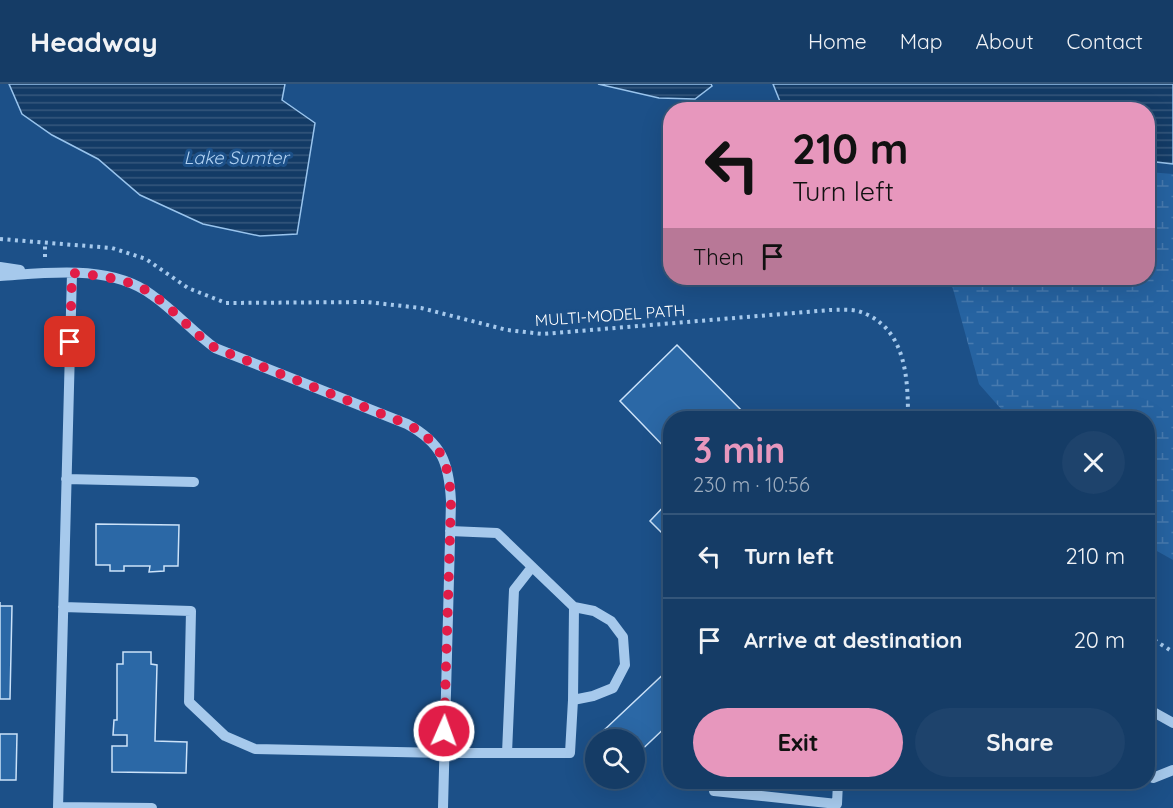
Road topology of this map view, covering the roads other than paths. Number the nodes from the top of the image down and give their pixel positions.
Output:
1 (0, 267) edge
2 (44, 273) junction
3 (72, 273) junction
4 (0, 276) edge
5 (66, 479) junction
6 (194, 482) dead end
7 (450, 531) junction
8 (532, 567) junction
9 (63, 607) junction
10 (574, 607) junction
11 (573, 700) junction
12 (1155, 713) edge
13 (1173, 723) edge
14 (443, 753) junction
15 (507, 753) junction
16 (1173, 770) edge
17 (1155, 778) edge
18 (716, 789) edge
19 (838, 789) edge
20 (837, 806) edge
21 (58, 808) edge
22 (152, 808) edge
23 (442, 808) edge

1 - 2 street
2 - 3 street
2 - 4 street
3 - 5 street
3 - 7 street
5 - 6 street
5 - 9 street
7 - 8 street
7 - 14 street
8 - 10 street
8 - 15 street
9 - 14 street
9 - 21 street
10 - 11 street
10 - 11 street
11 - 15 street
12 - 13 street
14 - 15 street
14 - 23 street
16 - 17 street
18 - 20 street
19 - 20 street
21 - 22 street

